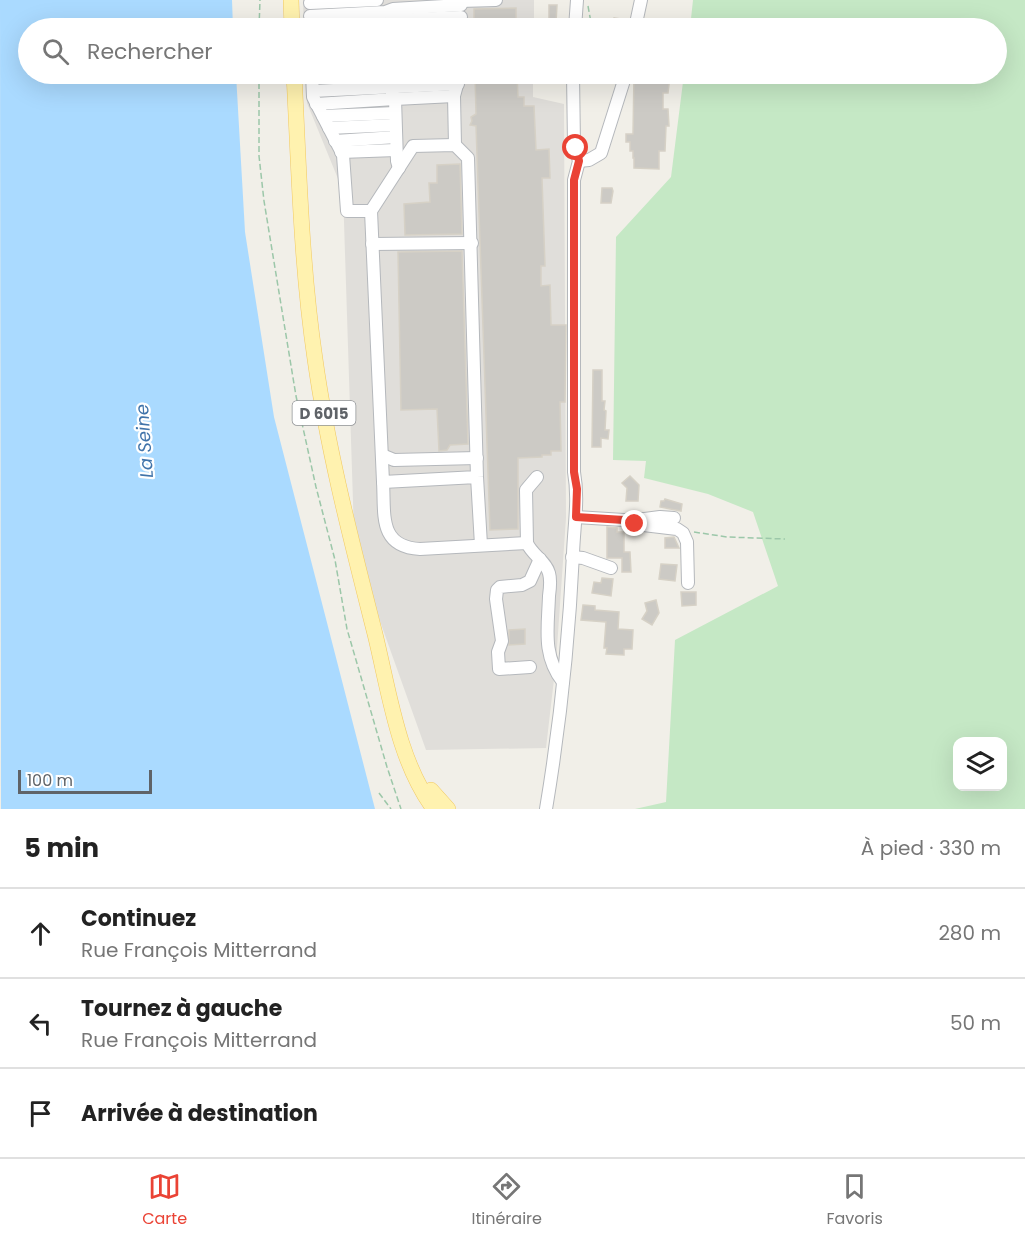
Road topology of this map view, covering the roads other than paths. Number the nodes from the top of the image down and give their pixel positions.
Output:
1 (291, 0) edge
2 (378, 0) edge
3 (496, 0) edge
4 (577, 0) edge
5 (641, 0) edge
6 (461, 10) edge
7 (310, 15) edge
8 (389, 15) edge
9 (292, 18) edge
10 (407, 18) edge
11 (576, 18) edge
12 (637, 18) edge
13 (295, 84) edge
14 (313, 84) edge
15 (385, 84) edge
16 (392, 84) edge
17 (401, 84) edge
18 (457, 84) edge
19 (573, 84) edge
20 (622, 84) edge
21 (454, 96) junction
22 (316, 104) junction
23 (323, 116) junction
24 (329, 128) junction
25 (396, 131) junction
26 (335, 141) junction
27 (455, 145) junction
28 (341, 152) junction
29 (579, 161) junction
30 (399, 168) junction
31 (371, 210) junction
32 (472, 243) junction
33 (372, 244) junction
34 (382, 455) junction
35 (477, 458) junction
36 (477, 477) junction
37 (537, 477) dead end
38 (383, 482) junction
39 (576, 517) junction
40 (674, 518) dead end
41 (630, 522) junction
42 (527, 543) junction
43 (481, 545) junction
44 (572, 557) junction
45 (540, 559) junction
46 (611, 568) dead end
47 (688, 583) dead end
48 (531, 667) dead end
49 (563, 682) junction
50 (403, 745) junction
51 (553, 769) junction
52 (434, 809) edge
53 (448, 809) edge
54 (546, 809) edge
55 (555, 809) edge

1 - 9 main road
2 - 7 street
3 - 6 street
4 - 11 street
5 - 12 street
6 - 10 street
7 - 8 street
13 - 50 main road, D 6015
14 - 22 street
15 - 22 street
16 - 25 street
17 - 21 street
18 - 21 street
19 - 29 street
20 - 29 street
21 - 27 street
22 - 23 street
23 - 24 street
23 - 25 street
24 - 25 street
24 - 26 street
25 - 26 street
25 - 28 street
25 - 30 street
26 - 28 street
27 - 30 street
27 - 32 street
28 - 31 street
29 - 39 street
30 - 31 street
31 - 33 street
32 - 33 street
32 - 35 street
33 - 34 street
34 - 35 street
34 - 38 street
35 - 36 street
36 - 38 street
36 - 43 street
37 - 42 street
38 - 43 street
39 - 41 street
39 - 44 street
40 - 41 street
41 - 47 street
42 - 43 street
42 - 45 street
44 - 46 street
44 - 49 street
45 - 48 street
45 - 49 street
49 - 51 street
50 - 52 main road, D 6015
50 - 53 main road, D 6015
51 - 54 street
51 - 55 street

